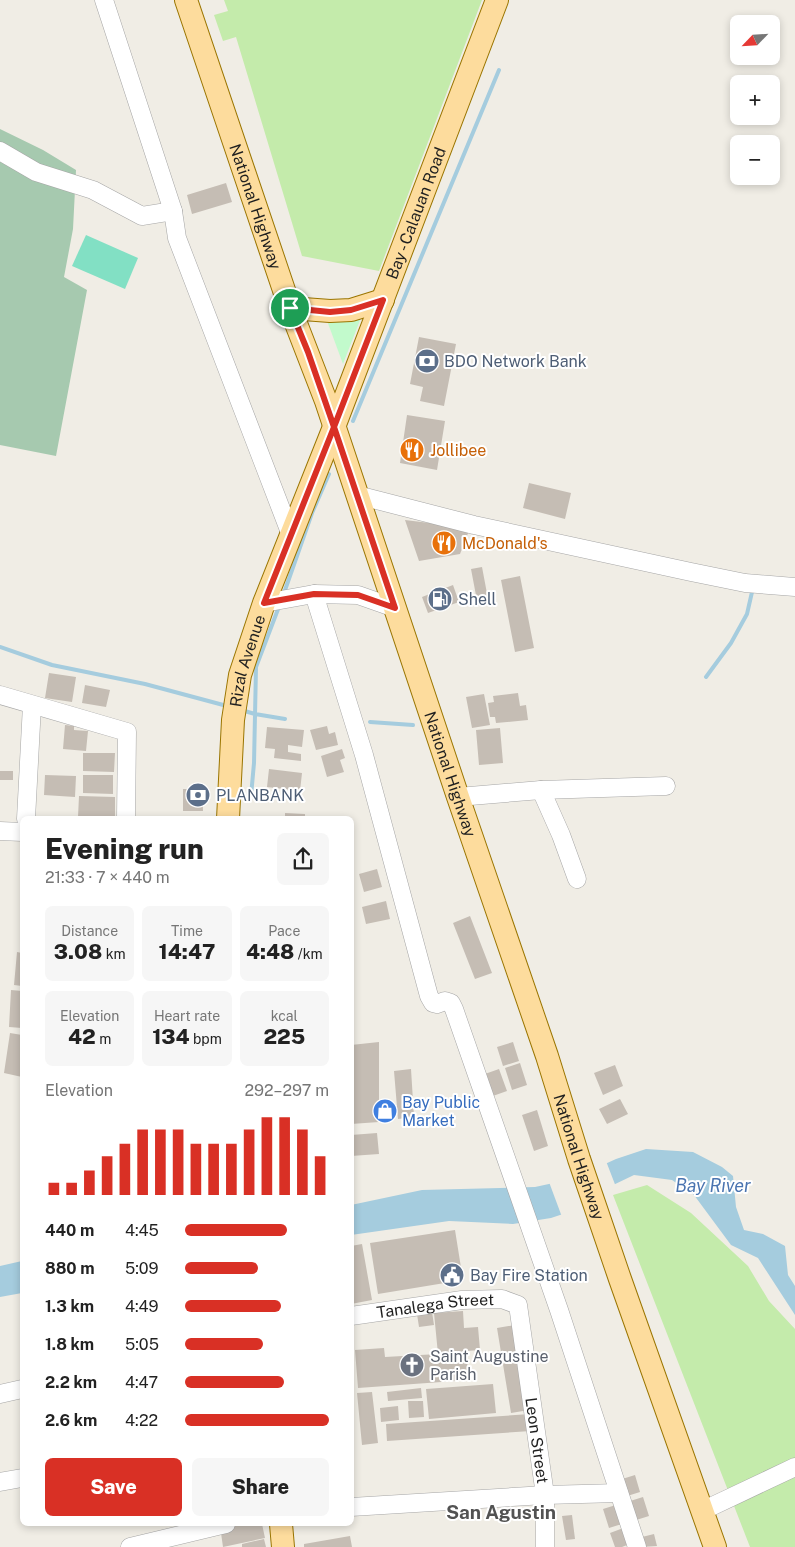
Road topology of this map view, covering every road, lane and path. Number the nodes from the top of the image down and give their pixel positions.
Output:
1 (104, 0) edge
2 (186, 0) edge
3 (496, 0) edge
4 (0, 151) edge
5 (173, 211) junction
6 (383, 300) junction
7 (290, 308) junction
8 (334, 427) junction
9 (357, 495) junction
10 (292, 535) junction
11 (795, 587) edge
12 (314, 594) junction
13 (264, 603) junction
14 (395, 608) junction
15 (0, 695) edge
16 (32, 705) junction
17 (666, 786) dead end
18 (541, 790) junction
19 (458, 797) junction
20 (26, 816) edge
21 (126, 816) edge
22 (228, 816) edge
23 (0, 831) edge
24 (20, 832) edge
25 (577, 878) dead end
26 (518, 1305) joint
27 (354, 1316) edge
28 (20, 1389) edge
29 (0, 1394) edge
30 (795, 1467) edge
31 (20, 1478) edge
32 (0, 1482) edge
33 (618, 1493) junction
34 (545, 1495) junction
35 (354, 1506) edge
36 (702, 1511) junction
37 (218, 1526) edge
38 (280, 1526) edge
39 (130, 1547) edge
40 (283, 1547) edge
41 (545, 1547) edge
42 (637, 1547) edge
43 (715, 1547) edge

1 - 5 street
2 - 7 main road, National Highway
3 - 6 main road, Bay - Calauan Road
4 - 5 street
5 - 10 street
6 - 7 main road
6 - 8 main road, Bay - Calauan Road
7 - 8 main road, National Highway
8 - 9 main road, National Highway
8 - 10 main road, Rizal Avenue
9 - 11 street
9 - 14 main road, National Highway
10 - 13 main road, Rizal Avenue
12 - 13 street
12 - 14 street
12 - 33 street
13 - 22 main road, Rizal Avenue
14 - 19 main road, National Highway
15 - 16 street
16 - 20 street
16 - 21 street
17 - 18 street
18 - 19 street
18 - 25 street
19 - 36 main road, National Highway
23 - 24 street
26 - 27 street, Tanalega Street
26 - 34 street, Leon Street
28 - 29 street
30 - 36 street
31 - 32 street
33 - 34 street
33 - 42 street
34 - 35 street
34 - 41 street, Leon Street
36 - 43 main road, National Highway
37 - 39 street
38 - 40 main road

